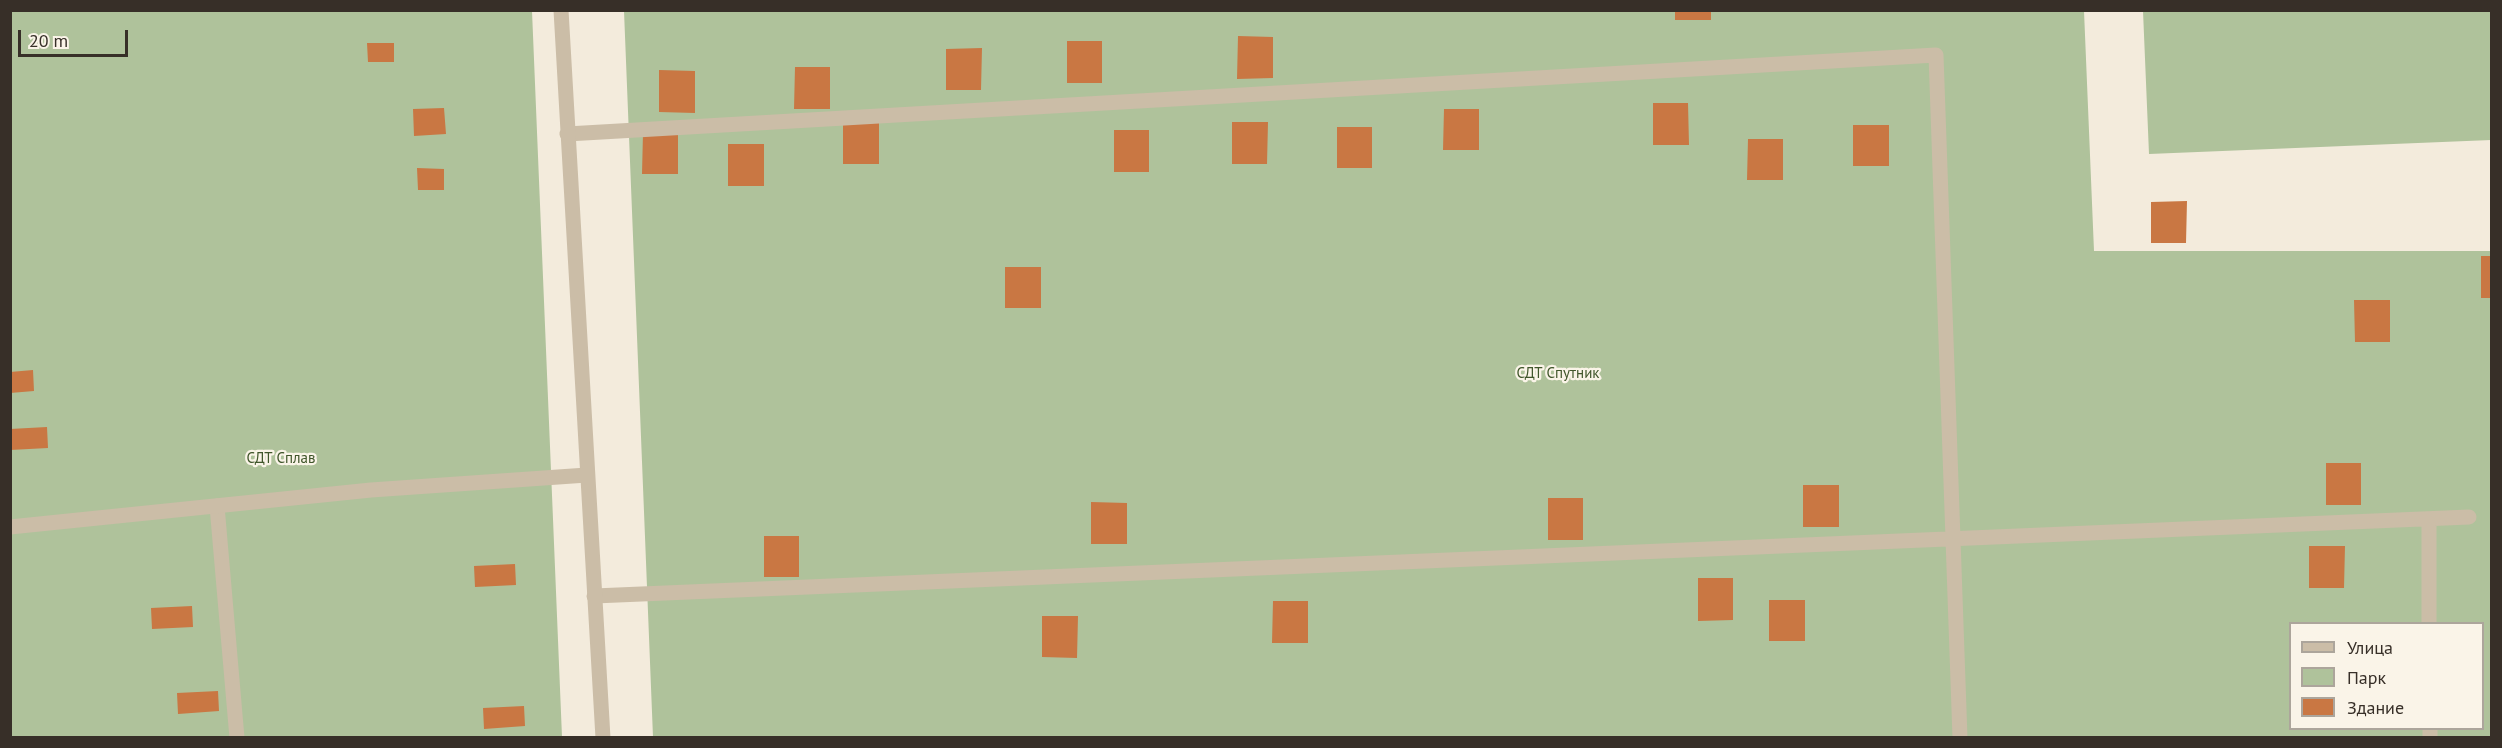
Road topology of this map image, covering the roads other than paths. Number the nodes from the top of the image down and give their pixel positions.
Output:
1 (561, 10) edge
2 (567, 134) junction
3 (587, 474) junction
4 (217, 506) junction
5 (2469, 517) dead end
6 (2429, 519) junction
7 (10, 527) edge
8 (1953, 538) junction
9 (594, 596) junction
10 (2429, 622) edge
11 (237, 738) edge
12 (603, 738) edge
13 (1960, 738) edge

1 - 2 street
2 - 3 street
2 - 8 street
3 - 4 street
3 - 9 street
4 - 7 street
4 - 11 street
5 - 6 street
6 - 8 street
6 - 10 street
8 - 9 street
8 - 13 street
9 - 12 street

